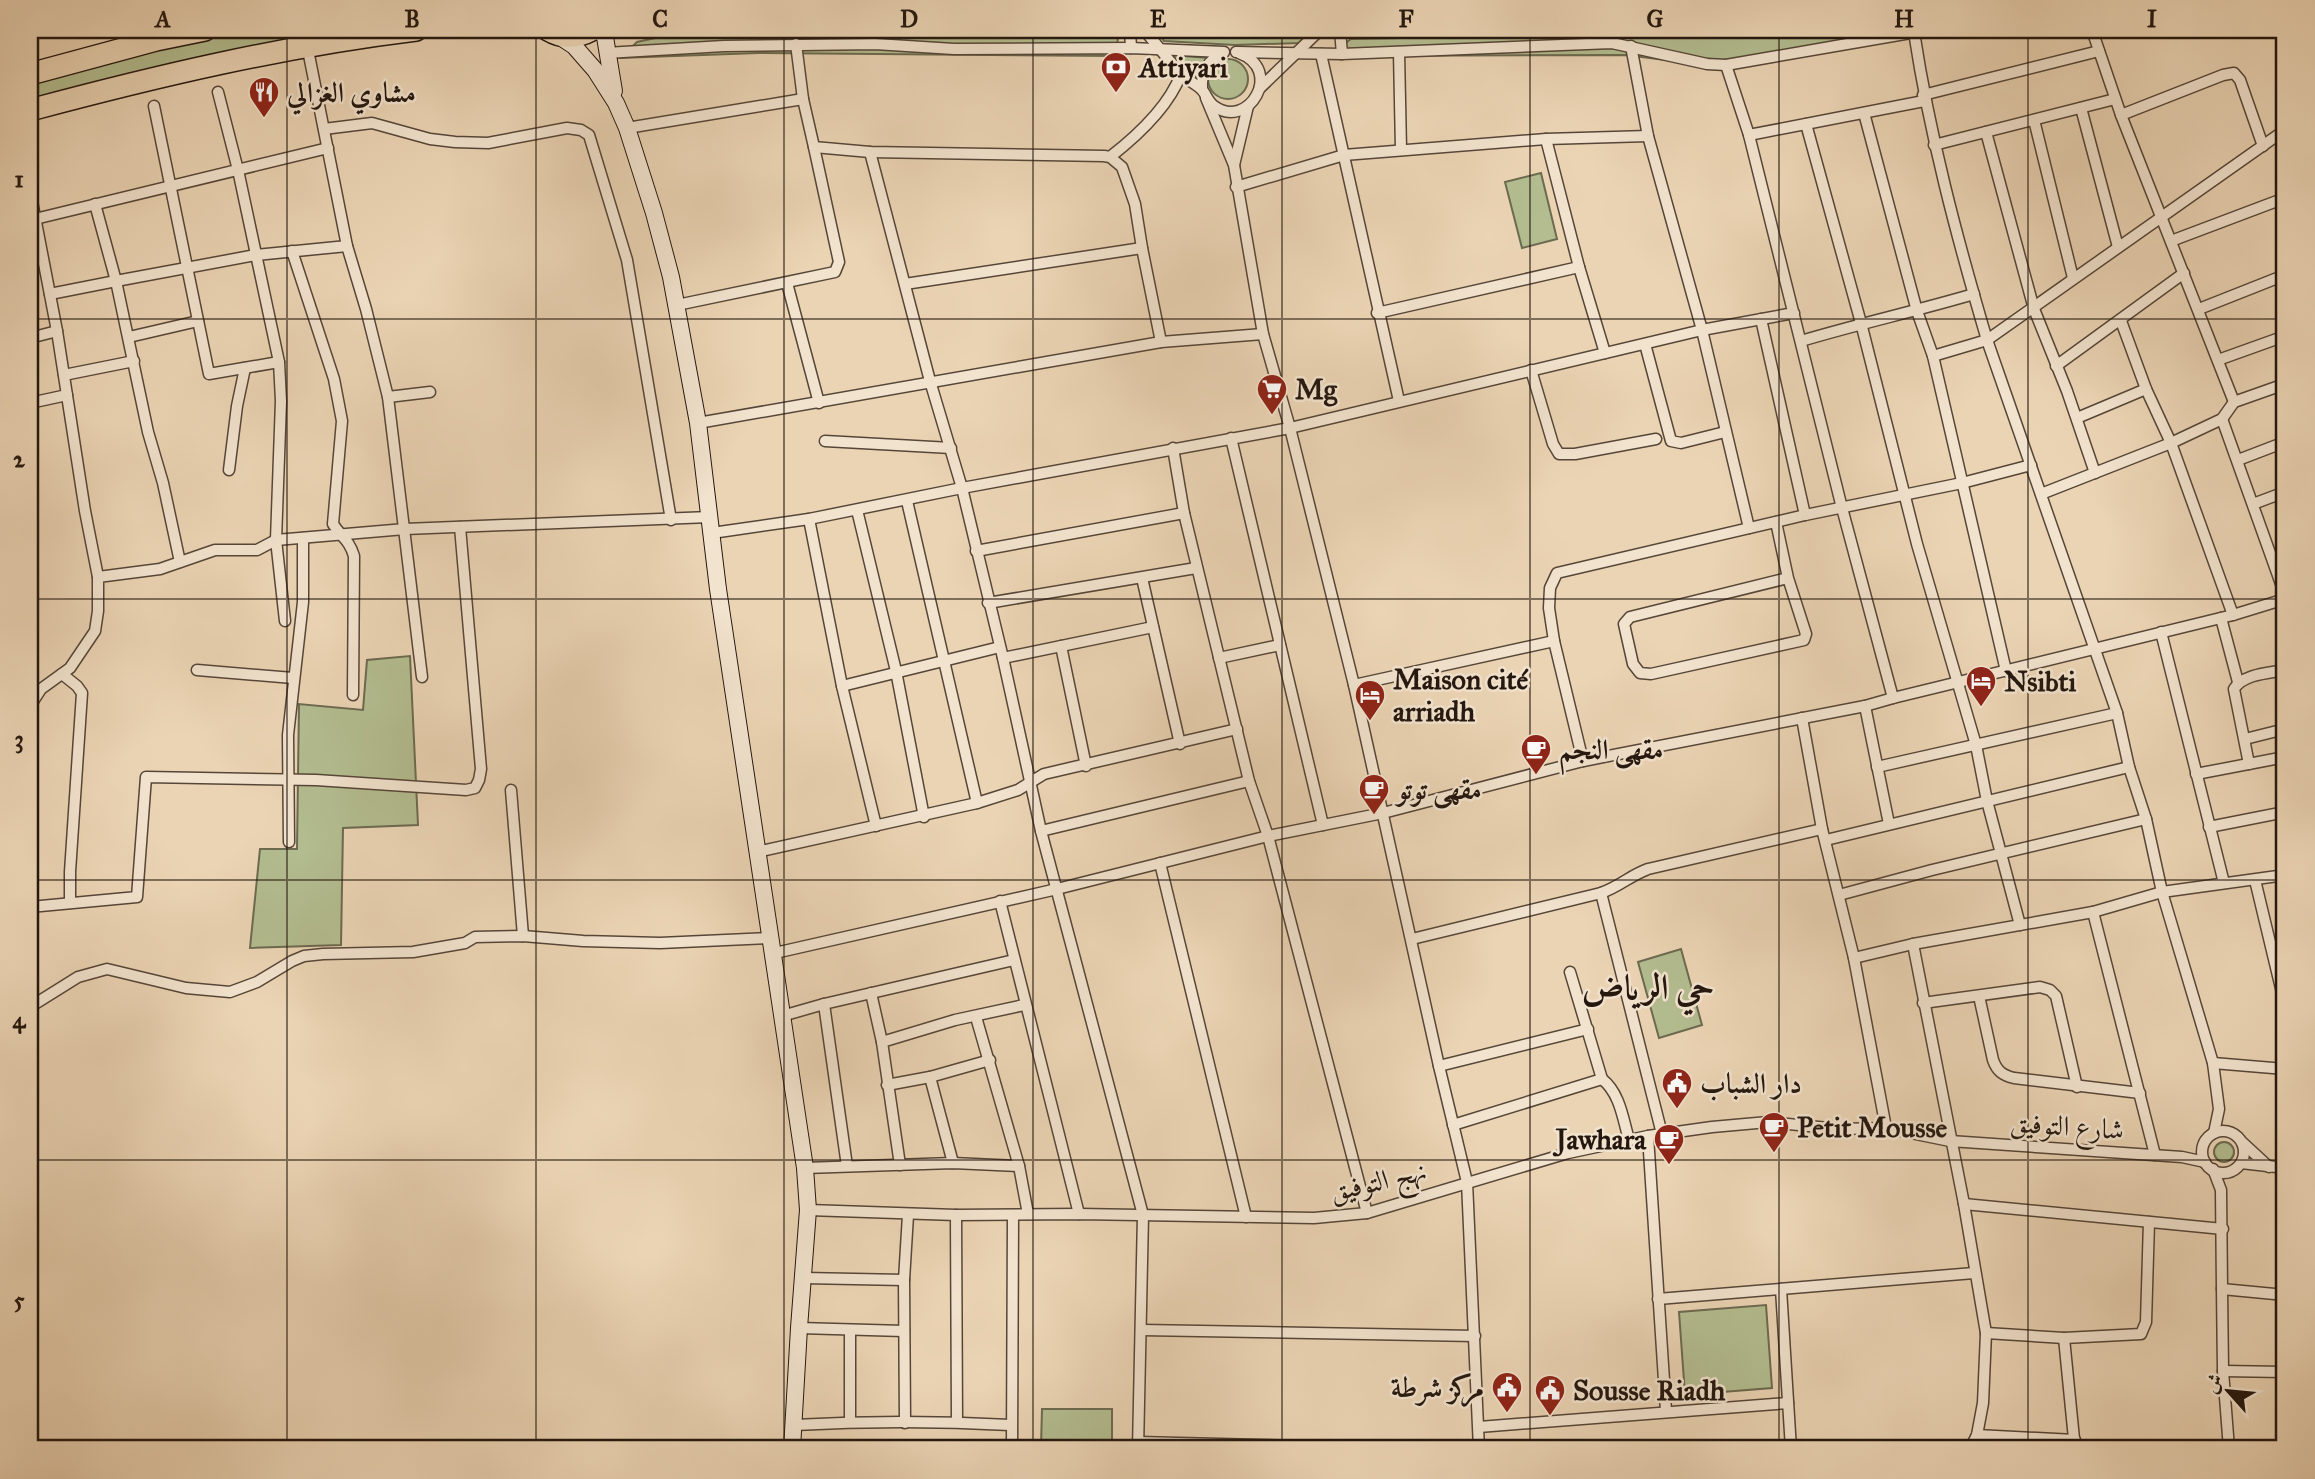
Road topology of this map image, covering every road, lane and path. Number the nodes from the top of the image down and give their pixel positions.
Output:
1 (205, 30) edge
2 (415, 30) edge
3 (592, 30) edge
4 (600, 30) edge
5 (1130, 30) edge
6 (1144, 30) edge
7 (1320, 30) edge
8 (1340, 30) edge
9 (1928, 30) edge
10 (2092, 30) edge
11 (550, 32) edge
12 (1914, 32) junction
13 (796, 44) junction
14 (307, 45) junction
15 (1631, 46) junction
16 (1131, 48) junction
17 (1161, 48) junction
18 (2099, 51) junction
19 (1230, 52) junction
20 (1399, 52) junction
21 (606, 53) junction
22 (1296, 54) junction
23 (1321, 54) junction
24 (1342, 54) junction
25 (1726, 65) junction
26 (30, 74) edge
27 (1181, 74) junction
28 (1261, 87) junction
29 (218, 92) dead end
30 (1204, 94) junction
31 (1924, 98) junction
32 (803, 99) junction
33 (2115, 99) junction
34 (616, 103) junction
35 (154, 106) dead end
36 (1248, 106) junction
37 (2081, 108) junction
38 (30, 110) edge
39 (1864, 113) junction
40 (2121, 115) junction
41 (2034, 120) junction
42 (1806, 124) junction
43 (627, 128) junction
44 (324, 129) junction
45 (2285, 130) edge
46 (1986, 132) junction
47 (1749, 135) junction
48 (1648, 136) junction
49 (1546, 139) junction
50 (1934, 145) junction
51 (2263, 146) junction
52 (814, 147) junction
53 (328, 148) junction
54 (1401, 150) junction
55 (870, 152) junction
56 (1344, 155) junction
57 (1110, 157) junction
58 (1234, 165) junction
59 (238, 170) junction
60 (170, 186) junction
61 (1236, 187) junction
62 (30, 191) edge
63 (2285, 198) edge
64 (95, 204) junction
65 (2160, 217) junction
66 (35, 219) junction
67 (2171, 241) junction
68 (347, 246) junction
69 (2118, 247) junction
70 (1142, 248) junction
71 (292, 251) junction
72 (256, 255) junction
73 (1579, 267) junction
74 (188, 268) junction
75 (2184, 273) junction
76 (2285, 275) edge
77 (2073, 278) junction
78 (116, 281) junction
79 (787, 283) junction
80 (905, 284) junction
81 (1973, 293) junction
82 (50, 294) junction
83 (677, 305) junction
84 (2034, 309) junction
85 (2199, 309) junction
86 (1917, 311) junction
87 (1377, 313) junction
88 (1794, 313) junction
89 (1762, 319) junction
90 (198, 321) junction
91 (2120, 321) junction
92 (1861, 323) junction
93 (1702, 330) junction
94 (57, 331) junction
95 (1263, 334) junction
96 (2285, 336) edge
97 (129, 337) junction
98 (30, 338) edge
99 (1987, 340) junction
100 (1801, 341) junction
101 (1161, 342) junction
102 (1645, 344) junction
103 (1605, 353) junction
104 (1933, 356) junction
105 (2218, 360) junction
106 (134, 361) junction
107 (279, 362) junction
108 (2056, 366) junction
109 (245, 368) junction
110 (1531, 370) junction
111 (64, 375) junction
112 (930, 381) junction
113 (2285, 384) edge
114 (2146, 389) junction
115 (430, 392) dead end
116 (67, 395) junction
117 (388, 397) junction
118 (1399, 401) junction
119 (2234, 402) junction
120 (819, 403) junction
121 (30, 404) edge
122 (2077, 418) junction
123 (2222, 419) junction
124 (698, 423) junction
125 (1290, 428) junction
126 (1725, 432) junction
127 (1231, 438) junction
128 (1656, 439) dead end
129 (825, 441) dead end
130 (2285, 442) edge
131 (2171, 443) junction
132 (951, 448) junction
133 (1173, 448) junction
134 (2238, 460) junction
135 (2031, 465) junction
136 (229, 470) dead end
137 (2095, 473) junction
138 (1962, 483) junction
139 (962, 488) junction
140 (2285, 492) edge
141 (2041, 494) junction
142 (1904, 495) junction
143 (907, 501) junction
144 (2253, 504) junction
145 (1842, 508) junction
146 (857, 510) junction
147 (1184, 513) junction
148 (1805, 515) junction
149 (809, 519) junction
150 (671, 520) junction
151 (1776, 522) junction
152 (711, 525) junction
153 (460, 527) junction
154 (1749, 528) junction
155 (405, 529) junction
156 (342, 536) junction
157 (303, 538) junction
158 (276, 540) junction
159 (976, 551) junction
160 (180, 562) junction
161 (1196, 568) junction
162 (98, 577) junction
163 (1142, 578) junction
164 (1788, 578) junction
165 (2285, 597) edge
166 (988, 603) junction
167 (2233, 615) junction
168 (2221, 618) junction
169 (285, 621) dead end
170 (1153, 627) junction
171 (2161, 632) junction
172 (1554, 641) junction
173 (1280, 645) junction
174 (1061, 646) junction
175 (2095, 648) junction
176 (1001, 652) junction
177 (1219, 657) junction
178 (943, 660) junction
179 (197, 670) dead end
180 (2285, 670) edge
181 (896, 671) junction
182 (2006, 671) junction
183 (62, 674) junction
184 (422, 677) dead end
185 (293, 678) junction
186 (2238, 682) junction
187 (1958, 683) junction
188 (842, 685) junction
189 (1354, 685) junction
190 (354, 695) dead end
191 (1893, 698) junction
192 (30, 706) edge
193 (1865, 706) junction
194 (2117, 713) junction
195 (1802, 718) junction
196 (1237, 729) junction
197 (2285, 729) edge
198 (2245, 739) junction
199 (1180, 744) junction
200 (1976, 745) junction
201 (2285, 757) edge
202 (1583, 761) junction
203 (2249, 764) junction
204 (1086, 766) junction
205 (1877, 767) junction
206 (2129, 767) junction
207 (2196, 774) junction
208 (288, 781) junction
209 (1249, 781) junction
210 (1029, 784) junction
211 (511, 790) dead end
212 (1987, 801) junction
213 (977, 803) junction
214 (1383, 813) junction
215 (2285, 813) edge
216 (923, 817) junction
217 (2146, 819) junction
218 (1889, 824) junction
219 (1323, 825) junction
220 (876, 826) junction
221 (2209, 827) junction
222 (1822, 829) junction
223 (1041, 831) junction
224 (1268, 836) junction
225 (1826, 840) junction
226 (289, 842) dead end
227 (757, 852) junction
228 (2001, 853) junction
229 (1160, 863) junction
230 (2285, 876) edge
231 (2255, 880) junction
232 (2224, 883) junction
233 (1057, 888) junction
234 (2162, 892) junction
235 (1601, 893) junction
236 (1839, 895) junction
237 (1000, 901) junction
238 (70, 903) junction
239 (30, 907) edge
240 (2093, 912) junction
241 (2020, 925) junction
242 (523, 936) junction
243 (1412, 939) junction
244 (1913, 944) junction
245 (773, 945) junction
246 (1854, 958) junction
247 (1014, 960) junction
248 (1570, 972) dead end
249 (871, 993) junction
250 (1979, 996) junction
251 (1923, 1003) junction
252 (824, 1004) junction
253 (1024, 1005) junction
254 (2285, 1005) edge
255 (30, 1007) edge
256 (782, 1016) junction
257 (976, 1017) junction
258 (1588, 1029) junction
259 (882, 1042) junction
260 (990, 1060) junction
261 (2213, 1063) junction
262 (1439, 1066) junction
263 (2285, 1069) edge
264 (930, 1077) junction
265 (1602, 1079) junction
266 (887, 1085) junction
267 (2077, 1087) junction
268 (2140, 1093) junction
269 (2219, 1109) junction
270 (1453, 1125) junction
271 (1886, 1128) junction
272 (1662, 1134) junction
273 (1647, 1136) junction
274 (2210, 1137) junction
275 (2238, 1138) junction
276 (1629, 1140) junction
277 (1950, 1141) junction
278 (2155, 1155) junction
279 (2182, 1157) junction
280 (953, 1163) junction
281 (900, 1165) junction
282 (847, 1166) junction
283 (1019, 1166) junction
284 (2209, 1166) junction
285 (2237, 1166) junction
286 (2269, 1167) junction
287 (805, 1168) junction
288 (2285, 1168) edge
289 (1468, 1182) junction
290 (2221, 1190) junction
291 (1964, 1204) junction
292 (808, 1210) junction
293 (1367, 1213) junction
294 (1028, 1214) junction
295 (1079, 1214) junction
296 (908, 1215) junction
297 (1013, 1215) junction
298 (1143, 1215) junction
299 (956, 1216) junction
300 (1246, 1217) junction
301 (2149, 1222) junction
302 (2223, 1229) junction
303 (1975, 1273) junction
304 (804, 1278) junction
305 (904, 1280) junction
306 (1781, 1289) junction
307 (2222, 1289) junction
308 (2285, 1295) edge
309 (1658, 1298) junction
310 (799, 1328) junction
311 (850, 1330) junction
312 (1142, 1330) junction
313 (904, 1331) junction
314 (1986, 1333) junction
315 (1475, 1336) junction
316 (2064, 1338) junction
317 (2223, 1371) junction
318 (2284, 1372) edge
319 (1788, 1403) junction
320 (2285, 1405) edge
321 (1666, 1411) junction
322 (850, 1422) junction
323 (957, 1422) junction
324 (905, 1423) junction
325 (794, 1425) junction
326 (1010, 1425) junction
327 (1479, 1427) junction
328 (1977, 1435) junction
329 (2075, 1444) edge
330 (1138, 1446) edge
331 (792, 1449) edge
332 (1012, 1449) edge
333 (1422, 1449) edge
334 (1479, 1449) edge
335 (1791, 1449) edge
336 (1970, 1449) edge
337 (2229, 1449) edge

1 - 26 highway
2 - 14 highway
3 - 11 highway
4 - 21 street
5 - 16 street
6 - 17 street
7 - 22 street
8 - 24 street
9 - 12 street
10 - 18 street
11 - 34 street
12 - 25 street
12 - 31 street
13 - 16 street
13 - 21 street
13 - 32 street
14 - 38 highway
14 - 44 street
15 - 20 street
15 - 25 street
15 - 48 street
16 - 17 street
17 - 19 street
17 - 27 street
18 - 31 street
18 - 33 street
19 - 22 street
19 - 28 street
19 - 30 street
20 - 24 street
20 - 54 street
21 - 34 street
22 - 23 street
22 - 28 street
23 - 24 street
23 - 56 street
25 - 47 street
27 - 30 street
27 - 57 street
28 - 36 street
29 - 59 street
30 - 36 street
30 - 58 street
31 - 39 street
31 - 50 street
32 - 43 street
32 - 52 street
33 - 37 street
33 - 40 street
34 - 43 street
35 - 60 street
36 - 58 street
37 - 41 street
37 - 69 street
39 - 42 street
39 - 86 street
40 - 51 street
40 - 65 street
41 - 46 street
41 - 77 street
42 - 47 street
42 - 92 street
43 - 83 street
44 - 53 street
44 - 150 street
45 - 51 street
46 - 50 street
46 - 84 street
47 - 88 street
48 - 49 street
48 - 93 street
49 - 54 street
49 - 73 street
50 - 81 street
51 - 65 street
52 - 55 street
52 - 79 street
53 - 59 street
53 - 68 street
54 - 56 street
55 - 57 street
55 - 80 street
56 - 61 street
56 - 87 street
57 - 70 street
58 - 61 street
59 - 60 street
59 - 72 street
60 - 64 street
60 - 74 street
61 - 95 street
62 - 66 street
63 - 67 street
64 - 66 street
64 - 78 street
65 - 67 street
65 - 69 street
66 - 82 street
67 - 75 street
68 - 71 street
68 - 117 street
69 - 77 street
70 - 80 street
70 - 101 street
71 - 72 street
71 - 156 street
72 - 74 street
72 - 107 street
73 - 87 street
73 - 103 street
74 - 78 street
74 - 90 street
75 - 85 street
75 - 91 street
76 - 85 street
77 - 84 street
78 - 82 street
78 - 97 street
79 - 83 street
79 - 120 street
80 - 112 street
81 - 86 street
81 - 99 street
82 - 94 street
83 - 124 street
84 - 99 street
84 - 108 street
85 - 105 street
86 - 92 street
86 - 104 street
87 - 118 street
88 - 89 street
88 - 100 street
89 - 93 street
89 - 148 street
90 - 97 street
90 - 109 street
91 - 108 street
91 - 114 street
92 - 100 street
92 - 142 street
93 - 102 street
93 - 126 street
94 - 98 street
94 - 111 street
95 - 101 street
95 - 125 street
96 - 105 street
97 - 106 street
99 - 104 street
99 - 135 street
100 - 145 street
101 - 112 street
102 - 103 street
102 - 126 street
103 - 110 street
104 - 138 street
105 - 119 street
106 - 111 street
106 - 160 street
107 - 109 street
107 - 158 street
108 - 122 street
109 - 136 street
110 - 118 street
110 - 128 street
111 - 116 street
112 - 120 street
112 - 132 street
113 - 119 street
114 - 122 street
114 - 131 street
115 - 117 street
116 - 121 street
116 - 162 street
117 - 155 street
118 - 125 street
119 - 123 street
120 - 124 street
122 - 137 street
123 - 131 street
123 - 134 street
124 - 152 street
125 - 127 street
125 - 189 street
126 - 154 street
127 - 133 street
127 - 173 street
129 - 132 street
130 - 134 street
131 - 137 street
131 - 167 street
132 - 139 street
133 - 139 street
133 - 147 street
134 - 144 street
135 - 138 street
135 - 141 street
137 - 141 street
138 - 142 street
138 - 182 street
139 - 143 street
139 - 159 street
140 - 144 street
141 - 175 street
142 - 145 street
142 - 187 street
143 - 146 street
143 - 178 street
144 - 165 street
145 - 148 street
145 - 191 street
146 - 149 street
146 - 181 street
147 - 159 street
147 - 161 street
148 - 151 street
149 - 152 street
149 - 188 street
150 - 152 street
150 - 153 street
151 - 154 street
151 - 164 street
152 - 227 street
153 - 155 street
153 - 208 street
154 - 172 street
155 - 156 street
155 - 184 street
156 - 157 street
156 - 190 street
157 - 158 street
157 - 185 street
158 - 160 street
158 - 169 street
159 - 166 street
160 - 162 street
161 - 163 street
161 - 177 street
162 - 183 street
163 - 166 street
163 - 170 street
164 - 164 street
165 - 167 street
166 - 176 street
167 - 168 street
168 - 171 street
168 - 186 street
170 - 174 street
170 - 199 street
171 - 175 street
171 - 207 street
172 - 189 street
172 - 202 street
173 - 177 street
173 - 219 street
174 - 176 street
174 - 204 street
175 - 182 street
175 - 194 street
176 - 178 street
176 - 210 street
177 - 196 street
178 - 181 street
178 - 213 street
179 - 185 street
180 - 186 street
181 - 188 street
181 - 216 street
182 - 187 street
183 - 192 street
183 - 238 street
185 - 208 street
186 - 198 street
187 - 191 street
187 - 200 street
188 - 220 street
189 - 214 street
191 - 193 street
193 - 195 street
193 - 205 street
194 - 200 street
194 - 206 street
195 - 202 street
195 - 222 street
196 - 199 street
196 - 209 street
197 - 198 street
198 - 203 street
199 - 204 street
200 - 205 street
200 - 212 street
201 - 203 street
202 - 214 street
203 - 207 street
204 - 210 street
205 - 218 street
206 - 212 street
206 - 217 street
207 - 221 street
208 - 226 street
208 - 238 street
209 - 223 street
209 - 224 street
210 - 213 street
210 - 223 street
211 - 242 street
212 - 218 street
212 - 228 street
213 - 216 street
214 - 219 street
214 - 243 street
215 - 221 street
216 - 220 street
217 - 228 street
217 - 234 street
218 - 225 street
219 - 224 street
220 - 227 street
221 - 232 street
222 - 225 street
222 - 235 street
223 - 233 street
224 - 229 street
224 - 293 street
225 - 236 street
227 - 245 street
228 - 236 street
228 - 241 street
229 - 233 street
229 - 300 street
230 - 231 street
231 - 232 street
231 - 254 street
232 - 234 street
233 - 237 street
233 - 298 street
234 - 240 street
234 - 261 street
235 - 243 street
235 - 272 street
236 - 246 street
237 - 245 street
237 - 247 street
238 - 239 street
240 - 241 street
240 - 268 street
241 - 244 street
242 - 245 street
242 - 255 street
243 - 262 street
244 - 246 street
244 - 251 street
245 - 256 street
246 - 271 street
247 - 249 street
247 - 253 street
248 - 258 street
249 - 252 street
249 - 259 street
250 - 251 street
250 - 267 street
250 - 267 street
251 - 277 street
252 - 256 street
252 - 282 street
253 - 257 street
253 - 295 street
256 - 287 street
257 - 259 street
257 - 260 street
258 - 262 street
258 - 265 street
259 - 266 street
260 - 264 street
260 - 283 street
261 - 263 street
261 - 269 street
262 - 270 street
264 - 266 street
264 - 280 street
265 - 270 street
265 - 276 street
266 - 281 street
267 - 268 street
268 - 278 street
269 - 274 street
269 - 275 street
270 - 289 street
271 - 272 street, نهج التوفيق
271 - 277 street, نهج التوفيق
272 - 273 street, نهج التوفيق
273 - 276 street, نهج التوفيق
273 - 309 street
274 - 275 street
274 - 279 street
274 - 284 street
275 - 285 street
275 - 286 street
276 - 289 street, نهج التوفيق
277 - 278 street, شارع التوفيق
277 - 291 street
278 - 279 street, شارع التوفيق
279 - 284 street, شارع التوفيق
280 - 281 street
280 - 283 street
281 - 282 street
282 - 287 street
283 - 294 street
284 - 285 street
284 - 290 street
285 - 286 street
285 - 290 street
286 - 288 street
287 - 292 street
289 - 293 street, نهج التوفيق
289 - 315 street
290 - 302 street
291 - 301 street
291 - 303 street
292 - 296 street, نهج التوفيق
292 - 304 street
293 - 300 street, نهج التوفيق
294 - 295 street, نهج التوفيق
294 - 297 street, نهج التوفيق
295 - 298 street, نهج التوفيق
296 - 299 street, نهج التوفيق
296 - 305 street
297 - 299 street, نهج التوفيق
297 - 326 street
298 - 300 street, نهج التوفيق
298 - 312 street
299 - 323 street
301 - 302 street
301 - 316 street
302 - 307 street
303 - 306 street
303 - 314 street
304 - 305 street
304 - 310 street
305 - 313 street
306 - 309 street
306 - 319 street
307 - 308 street
307 - 317 street
309 - 321 street
310 - 311 street
310 - 325 street
311 - 313 street
311 - 322 street
312 - 315 street
312 - 330 street
313 - 324 street
314 - 316 street
314 - 328 street
315 - 327 street
316 - 329 street
317 - 318 street
317 - 337 street
318 - 320 street
319 - 321 street
319 - 335 street
321 - 327 street
322 - 324 street
322 - 325 street
323 - 324 street
323 - 326 street
325 - 331 street
326 - 332 street
327 - 334 street
328 - 329 street
328 - 336 street
330 - 333 street

